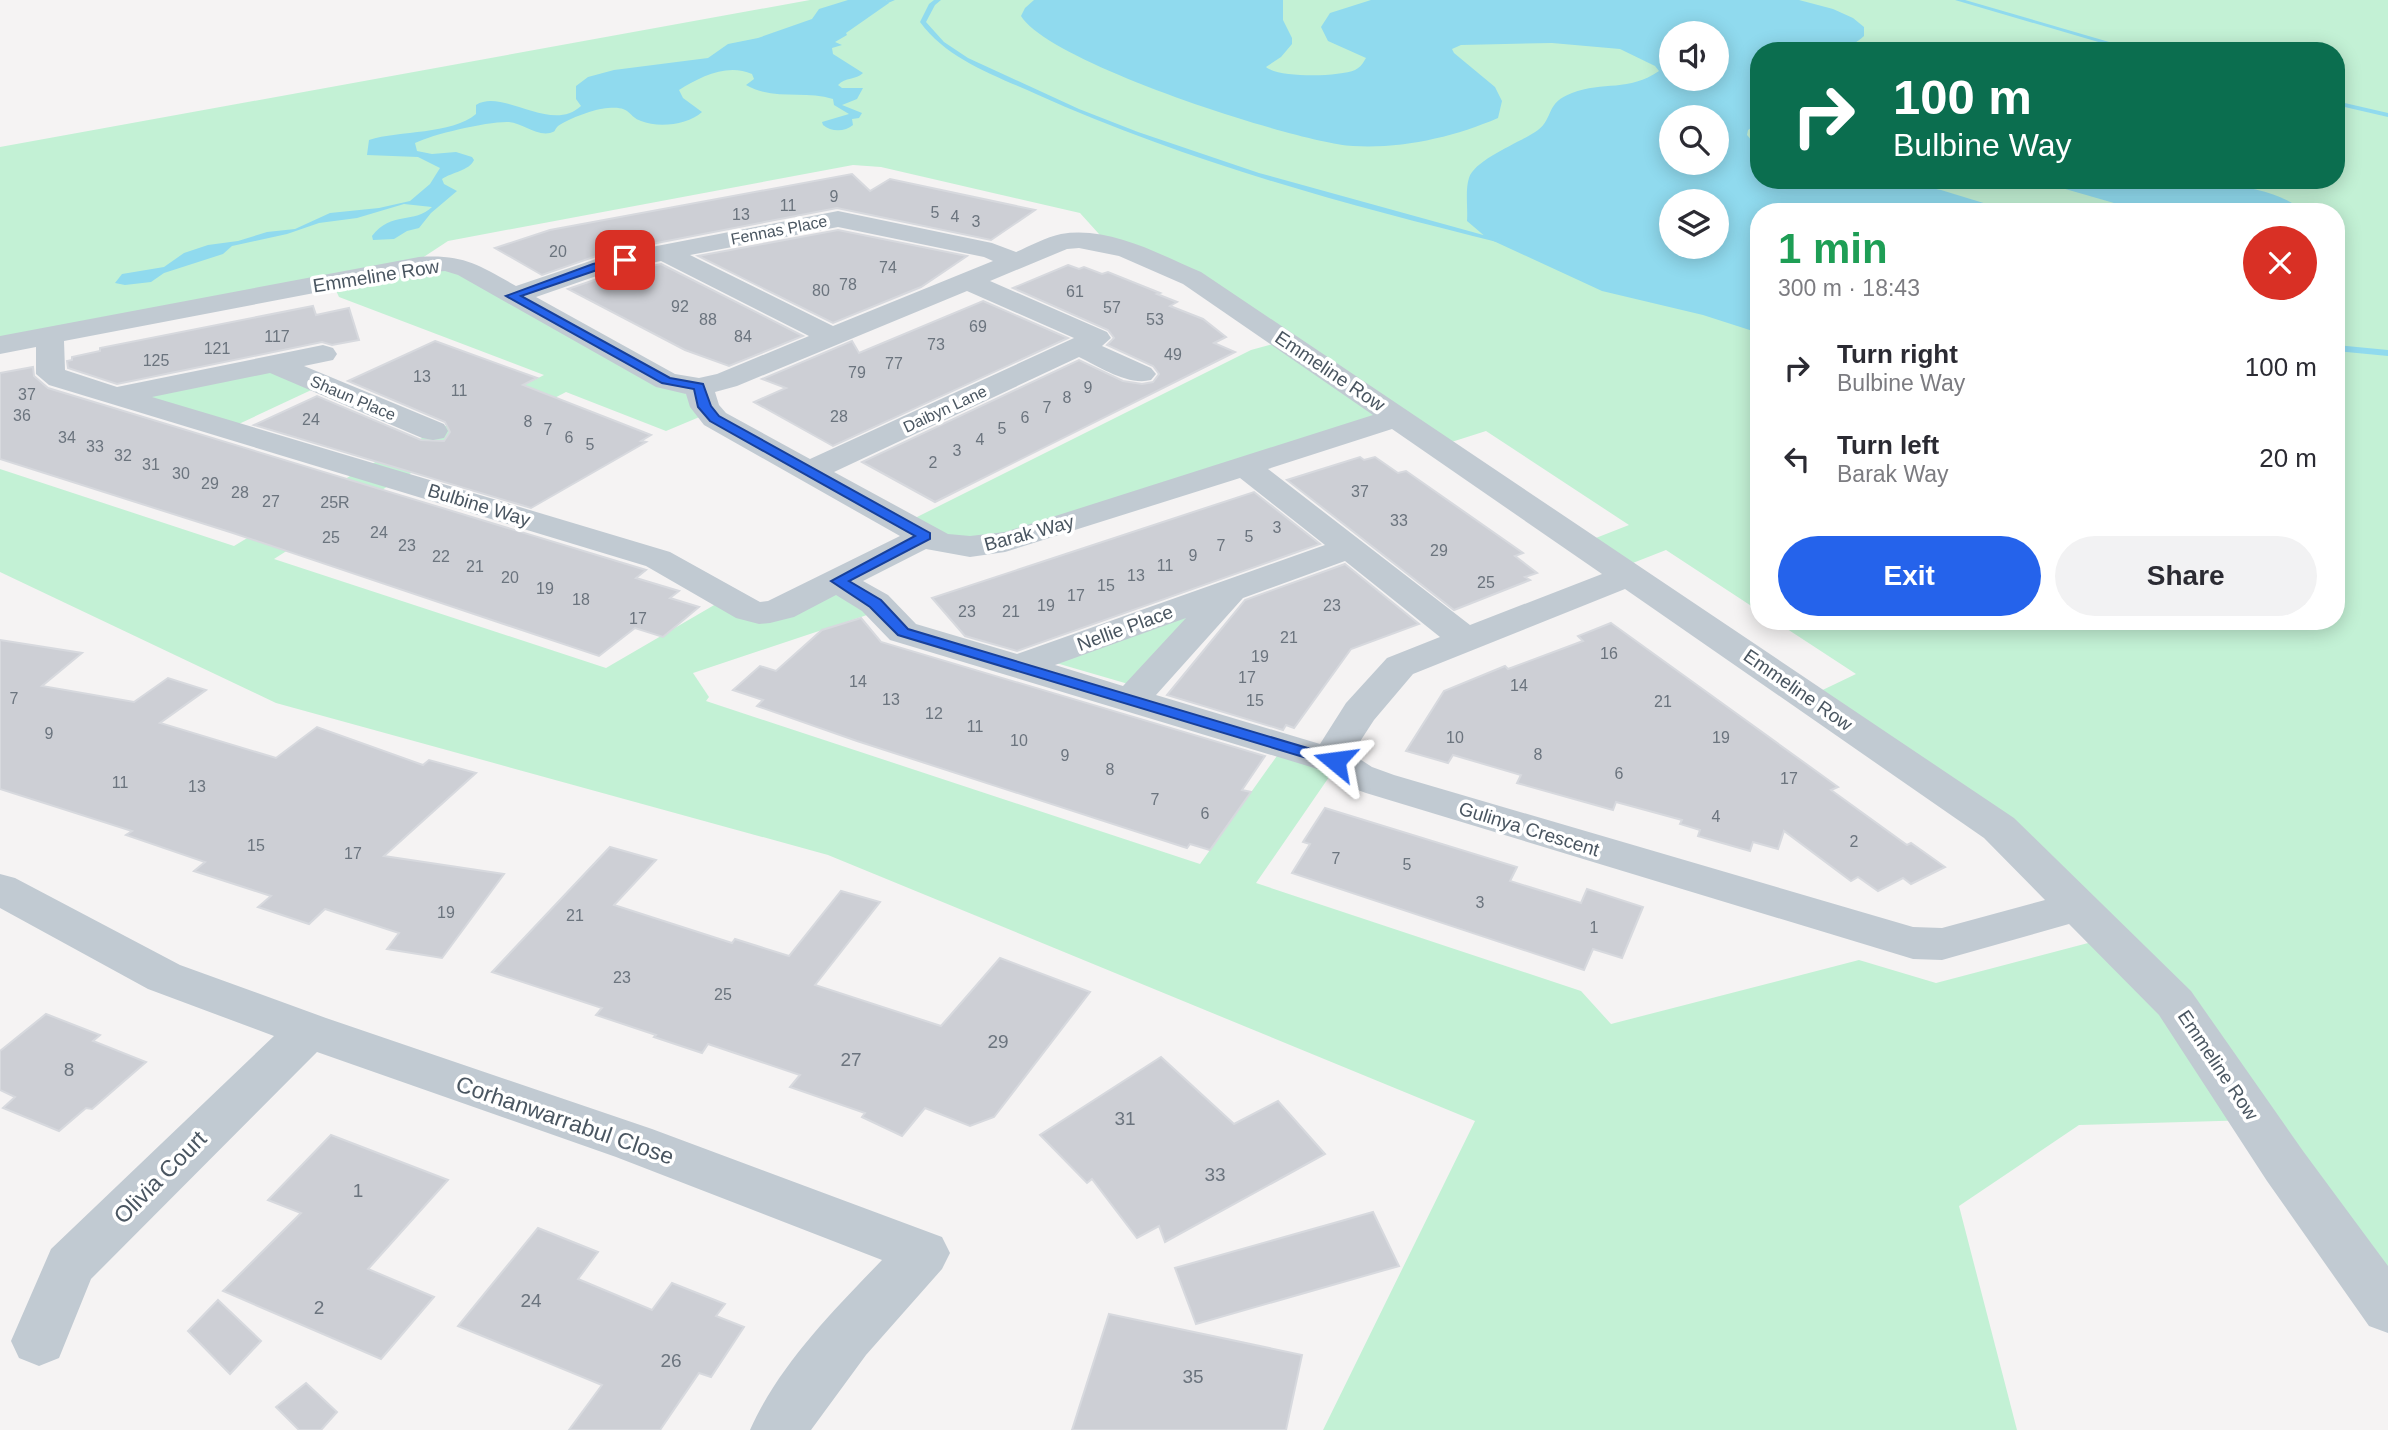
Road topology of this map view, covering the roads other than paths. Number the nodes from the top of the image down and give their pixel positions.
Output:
1 (856, 222) junction
2 (665, 253) junction
3 (1015, 261) junction
4 (708, 275) junction
5 (967, 281) junction
6 (512, 296) junction
7 (50, 335) junction
8 (831, 336) junction
9 (0, 345) edge
10 (1079, 346) junction
11 (323, 354) dead end
12 (273, 364) junction
13 (1141, 374) dead end
14 (699, 387) junction
15 (118, 396) junction
16 (1397, 417) junction
17 (433, 431) dead end
18 (1245, 466) junction
19 (810, 471) junction
20 (925, 536) junction
21 (1350, 548) junction
22 (1630, 575) junction
23 (838, 581) junction
24 (1233, 589) junction
25 (1466, 640) junction
26 (1018, 666) junction
27 (1131, 700) junction
28 (1335, 761) junction
29 (0, 889) edge
30 (2079, 906) junction
31 (309, 1031) junction
32 (2388, 1310) edge
33 (39, 1341) dead end
34 (779, 1430) edge

1 - 2 street, Fennas Place
1 - 3 street, Fennas Place
1 - 4 street
2 - 4 street
2 - 6 street, Fennas Place
3 - 5 street, Emmeline Row
3 - 16 street, Emmeline Row
4 - 8 street
5 - 8 street, Emmeline Row
5 - 10 street
6 - 7 street, Emmeline Row
6 - 14 street, Emmeline Row
7 - 9 street, Emmeline Row
7 - 15 street, Bulbine Way
8 - 14 street, Emmeline Row
10 - 13 street
10 - 19 street, Daibyn Lane
11 - 12 street, Shaun Place
12 - 15 street, Shaun Place
12 - 17 street, Shaun Place
14 - 19 street, Barak Way
15 - 23 street, Bulbine Way
16 - 18 street, Barak Way
16 - 22 street, Emmeline Row
18 - 20 street, Barak Way
18 - 21 street
19 - 20 street, Barak Way
20 - 23 street, Bulbine Way
21 - 24 street, Nellie Place
21 - 25 street
22 - 25 street
22 - 30 street, Emmeline Row
23 - 26 street, Gulinya Crescent
24 - 26 street, Nellie Place
24 - 27 street, Nellie Place
25 - 28 street
26 - 27 street, Gulinya Crescent
27 - 28 street, Gulinya Crescent
28 - 30 street, Gulinya Crescent
29 - 31 street, Corhanwarrabul Close
30 - 32 street, Emmeline Row
31 - 33 street, Olivia Court
31 - 34 street, Corhanwarrabul Close

